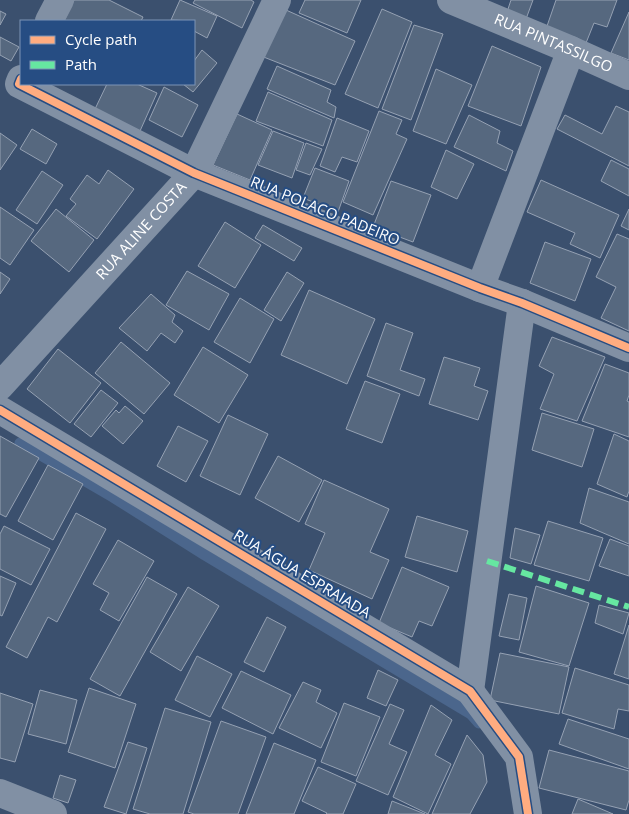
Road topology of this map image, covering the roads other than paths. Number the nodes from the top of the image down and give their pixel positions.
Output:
1 (60, 0) edge
2 (277, 0) edge
3 (451, 0) edge
4 (50, 20) edge
5 (571, 50) junction
6 (629, 76) edge
7 (28, 85) edge
8 (194, 173) junction
9 (480, 288) junction
10 (522, 303) junction
11 (629, 348) edge
12 (0, 386) edge
13 (0, 410) edge
14 (470, 691) junction
15 (0, 793) edge
16 (53, 814) edge
17 (528, 814) edge

1 - 4 street
2 - 8 street, RUA ALINE COSTA
3 - 5 street, RUA PINTASSILGO
5 - 6 street, RUA PINTASSILGO
5 - 9 street
7 - 8 street, RUA POLACO PADEIRO
8 - 9 street, RUA POLACO PADEIRO
8 - 12 street, RUA ALINE COSTA
9 - 10 street, RUA POLACO PADEIRO
10 - 11 street, RUA POLACO PADEIRO
10 - 14 street
13 - 14 street, RUA ÁGUA ESPRAIADA
14 - 17 street, RUA ÁGUA ESPRAIADA
15 - 16 street

